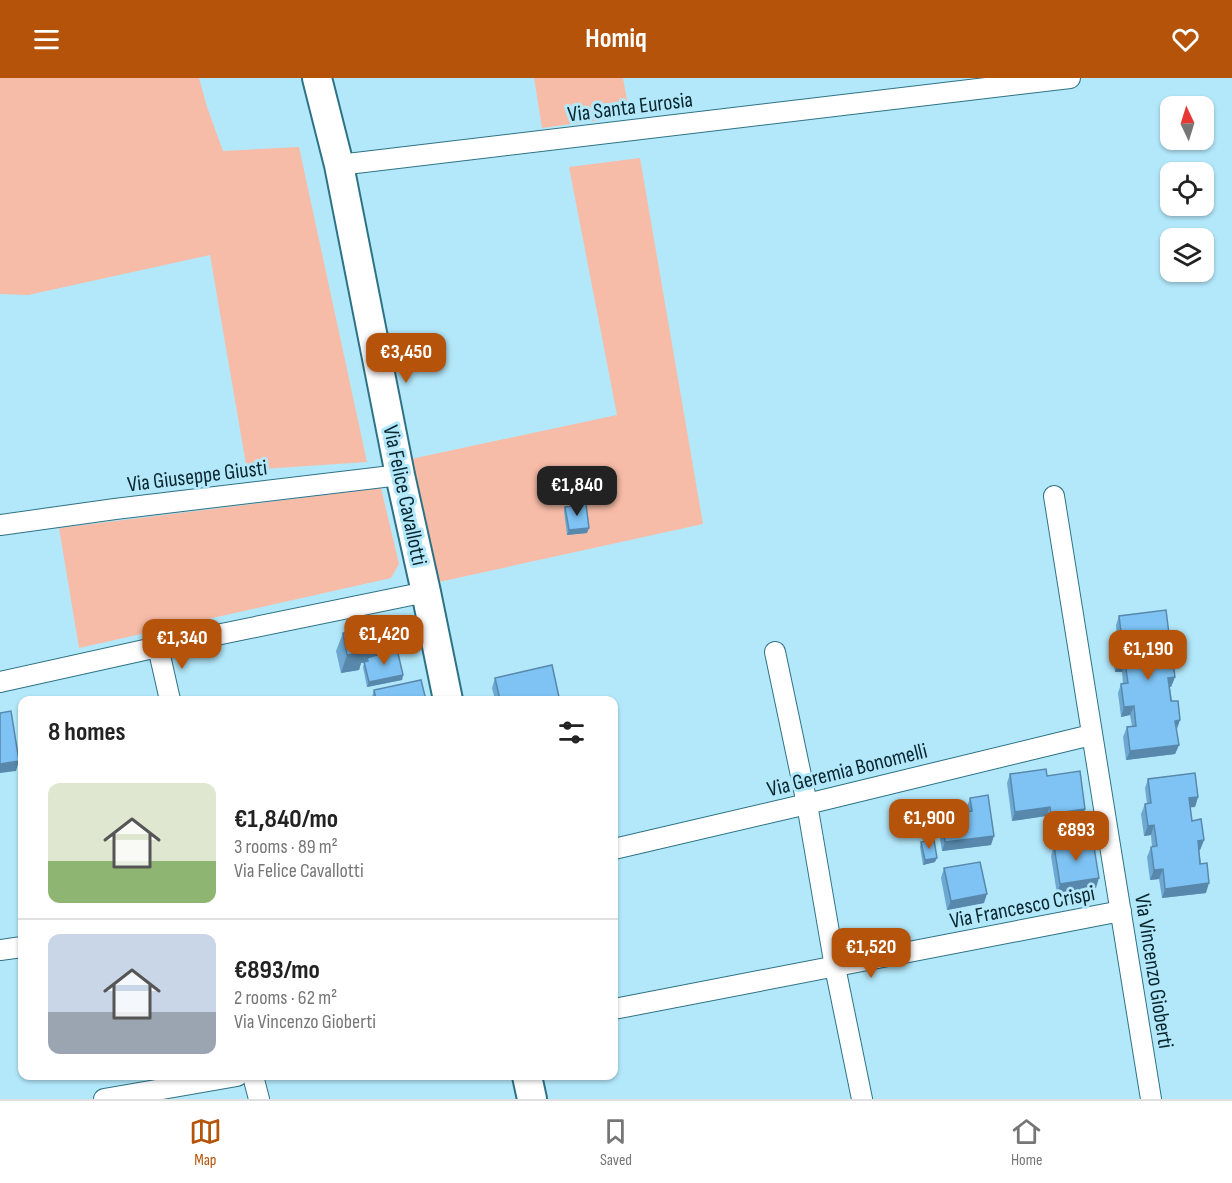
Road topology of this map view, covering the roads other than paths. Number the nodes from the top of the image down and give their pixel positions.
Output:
1 (317, 78) edge
2 (1070, 78) edge
3 (339, 165) junction
4 (400, 475) junction
5 (1054, 496) dead end
6 (0, 525) edge
7 (426, 592) junction
8 (158, 647) junction
9 (775, 652) dead end
10 (0, 682) edge
11 (169, 696) edge
12 (447, 696) edge
13 (1091, 735) junction
14 (807, 804) junction
15 (618, 848) edge
16 (1121, 910) junction
17 (18, 947) edge
18 (0, 950) edge
19 (836, 967) junction
20 (618, 1008) edge
21 (214, 1080) edge
22 (254, 1080) edge
23 (528, 1080) edge
24 (104, 1099) edge
25 (259, 1099) edge
26 (532, 1099) edge
27 (862, 1099) edge
28 (1151, 1099) edge

1 - 3 street, Via Felice Cavallotti
2 - 3 street, Via Santa Eurosia
3 - 4 street, Via Felice Cavallotti
4 - 6 street, Via Giuseppe Giusti
4 - 7 street, Via Felice Cavallotti
5 - 13 street, Via Vincenzo Gioberti
7 - 8 street
7 - 12 street, Via Felice Cavallotti
8 - 10 street
8 - 11 street
9 - 14 street
13 - 14 street, Via Geremia Bonomelli
13 - 16 street, Via Vincenzo Gioberti
14 - 15 street, Via Geremia Bonomelli
14 - 19 street
16 - 19 street, Via Francesco Crispi
16 - 28 street, Via Vincenzo Gioberti
17 - 18 street
19 - 20 street, Via Francesco Crispi
19 - 27 street
21 - 24 street
22 - 25 street
23 - 26 street

